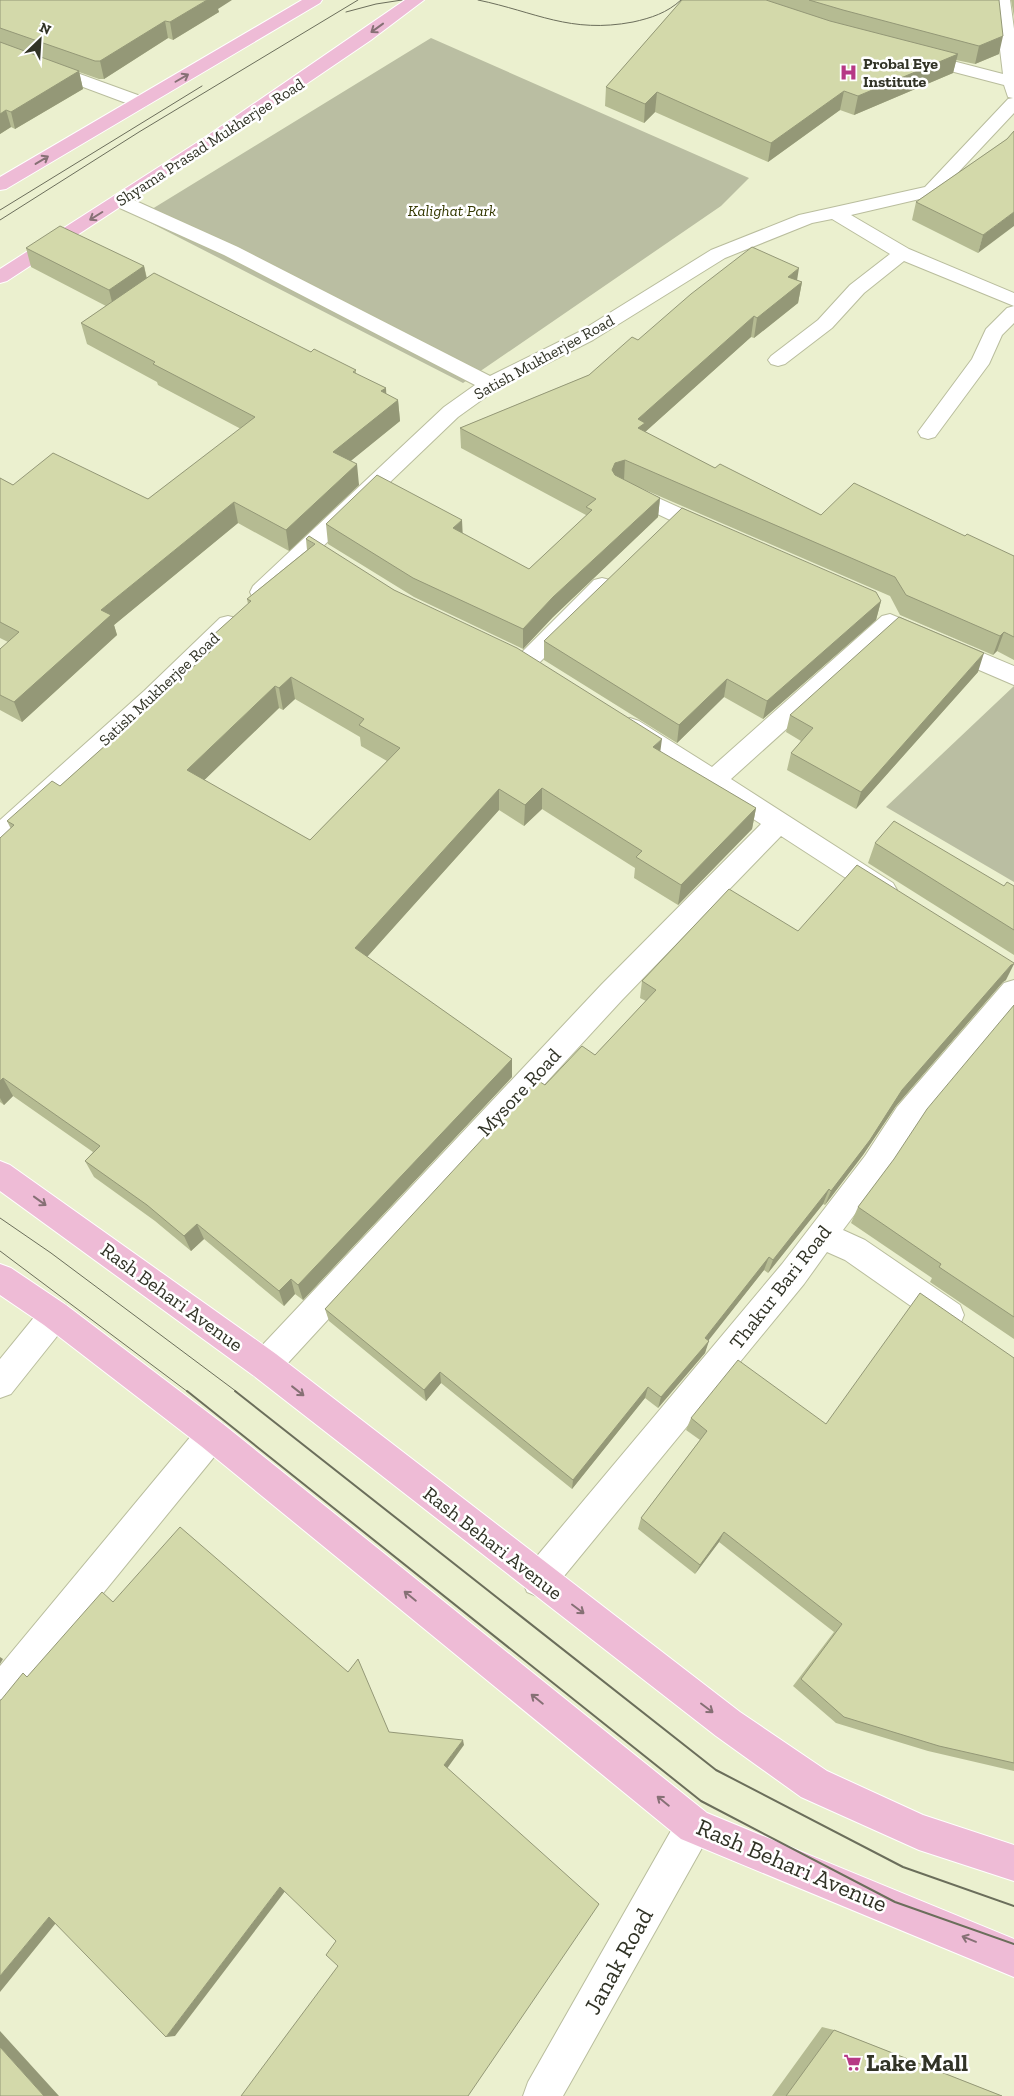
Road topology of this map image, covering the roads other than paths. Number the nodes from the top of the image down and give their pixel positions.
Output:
1 (314, 0) edge
2 (416, 0) edge
3 (1002, 0) edge
4 (0, 50) edge
5 (899, 52) edge
6 (1014, 85) edge
7 (140, 102) junction
8 (1014, 103) edge
9 (0, 185) edge
10 (120, 202) junction
11 (835, 213) junction
12 (902, 253) junction
13 (0, 277) edge
14 (1014, 300) edge
15 (1014, 312) edge
16 (778, 360) dead end
17 (490, 384) junction
18 (928, 432) dead end
19 (623, 489) edge
20 (730, 538) edge
21 (310, 545) junction
22 (334, 560) edge
23 (619, 570) edge
24 (525, 663) edge
25 (1014, 676) edge
26 (608, 714) edge
27 (714, 780) junction
28 (778, 822) junction
29 (0, 835) edge
30 (899, 900) edge
31 (1014, 991) edge
32 (0, 1174) edge
33 (822, 1235) junction
34 (0, 1278) edge
35 (54, 1315) junction
36 (974, 1332) edge
37 (265, 1365) junction
38 (0, 1383) edge
39 (212, 1435) junction
40 (540, 1580) junction
41 (0, 1693) edge
42 (694, 1826) junction
43 (1014, 1863) edge
44 (1014, 1958) edge
45 (542, 2096) edge

7 -> 1 main road
2 -> 10 main road, Shyama Prasad Mukherjee Road
3 - 6 street
4 - 7 street
5 - 6 street
9 -> 7 main road
8 - 11 street, Satish Mukherjee Road
10 -> 13 main road, Shyama Prasad Mukherjee Road
10 - 17 street
11 - 12 street
11 - 17 street, Satish Mukherjee Road
12 - 14 street
12 - 16 street
15 - 18 street
17 - 21 street, Satish Mukherjee Road
19 - 20 street
21 - 22 street
21 - 29 street, Satish Mukherjee Road
23 - 24 street
25 - 27 street
26 - 27 street
27 - 28 street
28 - 30 street
28 - 37 street, Mysore Road
31 - 33 street, Thakur Bari Road
32 -> 37 main road, Rash Behari Avenue
33 - 36 street
33 - 40 street, Thakur Bari Road
34 - 35 main road, Rash Behari Avenue
35 - 38 street
35 - 39 main road, Rash Behari Avenue
37 -> 40 main road, Rash Behari Avenue
39 - 41 street
42 -> 39 main road, Rash Behari Avenue
40 -> 43 main road, Rash Behari Avenue
44 -> 42 main road, Rash Behari Avenue
42 - 45 street, Janak Road

